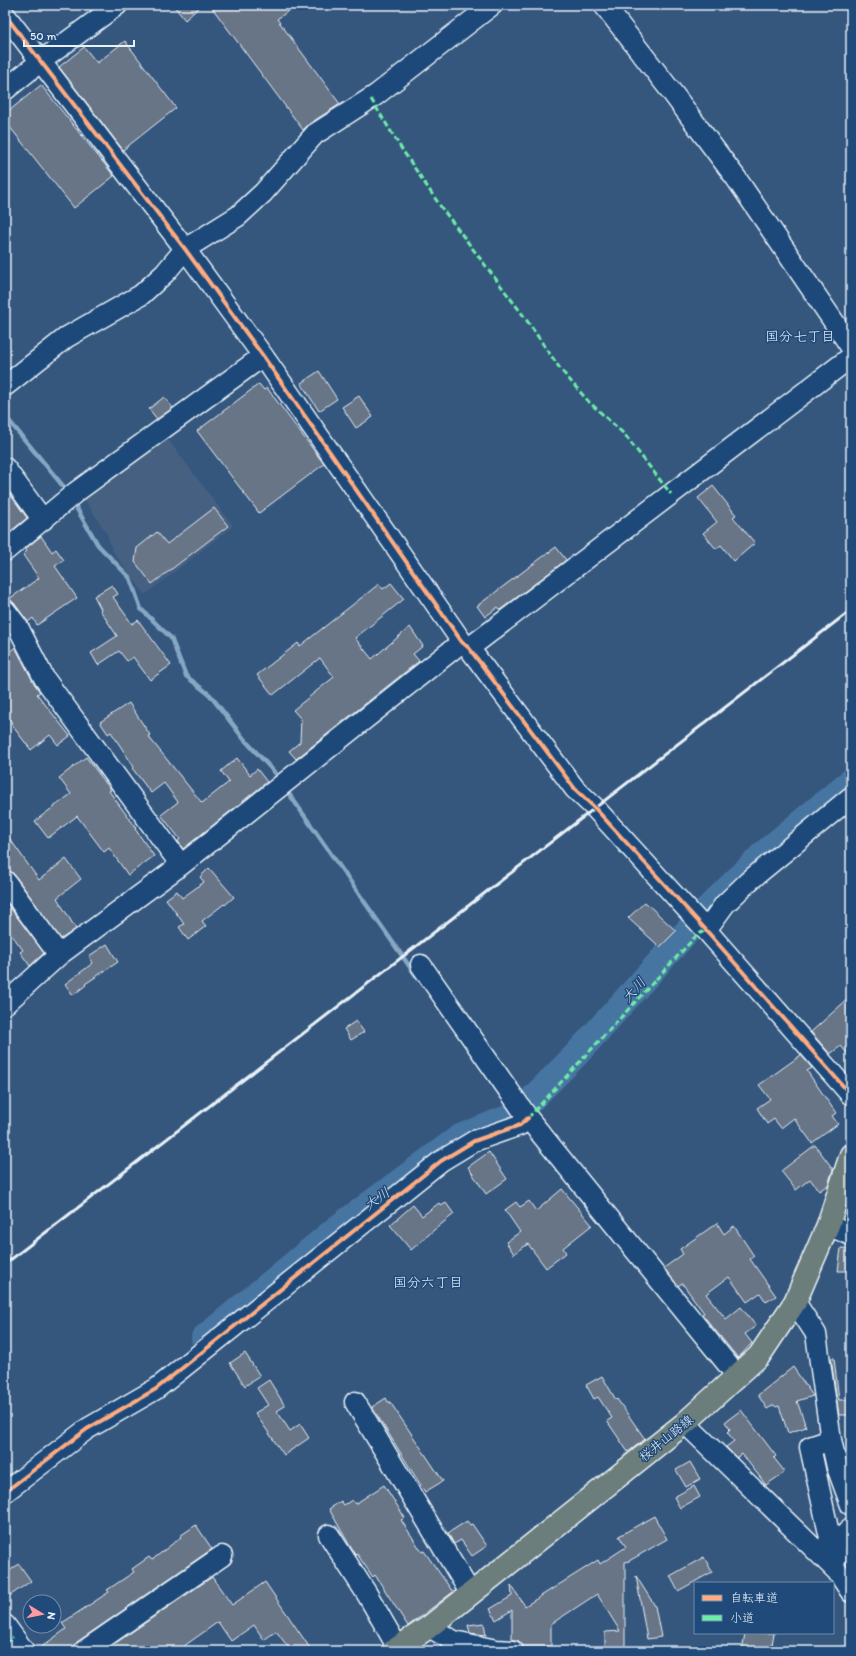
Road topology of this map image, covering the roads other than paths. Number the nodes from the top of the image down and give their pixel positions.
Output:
1 (117, 5) edge
2 (604, 5) edge
3 (480, 9) edge
4 (5, 15) edge
5 (41, 61) junction
6 (5, 90) edge
7 (185, 249) junction
8 (851, 347) edge
9 (263, 356) junction
10 (851, 356) edge
11 (5, 386) edge
12 (5, 468) edge
13 (43, 520) junction
14 (5, 551) edge
15 (5, 610) edge
16 (466, 645) junction
17 (851, 796) edge
18 (181, 864) junction
19 (5, 882) edge
20 (706, 930) junction
21 (59, 955) junction
22 (421, 965) dead end
23 (5, 1004) edge
24 (851, 1095) edge
25 (528, 1118) junction
26 (850, 1166) edge
27 (828, 1225) junction
28 (851, 1235) edge
29 (795, 1302) junction
30 (737, 1376) junction
31 (355, 1402) dead end
32 (685, 1423) junction
33 (831, 1440) junction
34 (5, 1492) edge
35 (851, 1505) edge
36 (851, 1528) edge
37 (329, 1535) dead end
38 (222, 1556) dead end
39 (830, 1565) junction
40 (851, 1592) edge
41 (471, 1594) junction
42 (5, 1625) edge
43 (429, 1627) junction
44 (396, 1650) edge
45 (24, 1651) edge
46 (84, 1651) edge
47 (513, 1651) edge

1 - 5 street
2 - 8 street
3 - 7 street
4 - 5 street
5 - 6 street
5 - 7 street
7 - 9 street
7 - 11 street
9 - 13 street
9 - 16 street
10 - 16 street
12 - 13 street
13 - 14 street
15 - 18 street
16 - 18 street
16 - 20 street
17 - 20 street
18 - 21 street
19 - 21 street
20 - 24 street
21 - 23 street
22 - 25 street
25 - 30 street
25 - 34 street
26 - 27 main road, 桜井山路線
27 - 28 street
27 - 29 main road, 桜井山路線
29 - 30 main road, 桜井山路線
29 - 33 street
30 - 32 main road, 桜井山路線
31 - 41 street
32 - 39 street
32 - 41 main road, 桜井山路線
33 - 35 street
33 - 39 street
36 - 39 street
37 - 44 street
38 - 46 street
39 - 40 street
41 - 43 main road, 桜井山路線
42 - 45 street
43 - 44 main road, 桜井山路線
43 - 47 street

